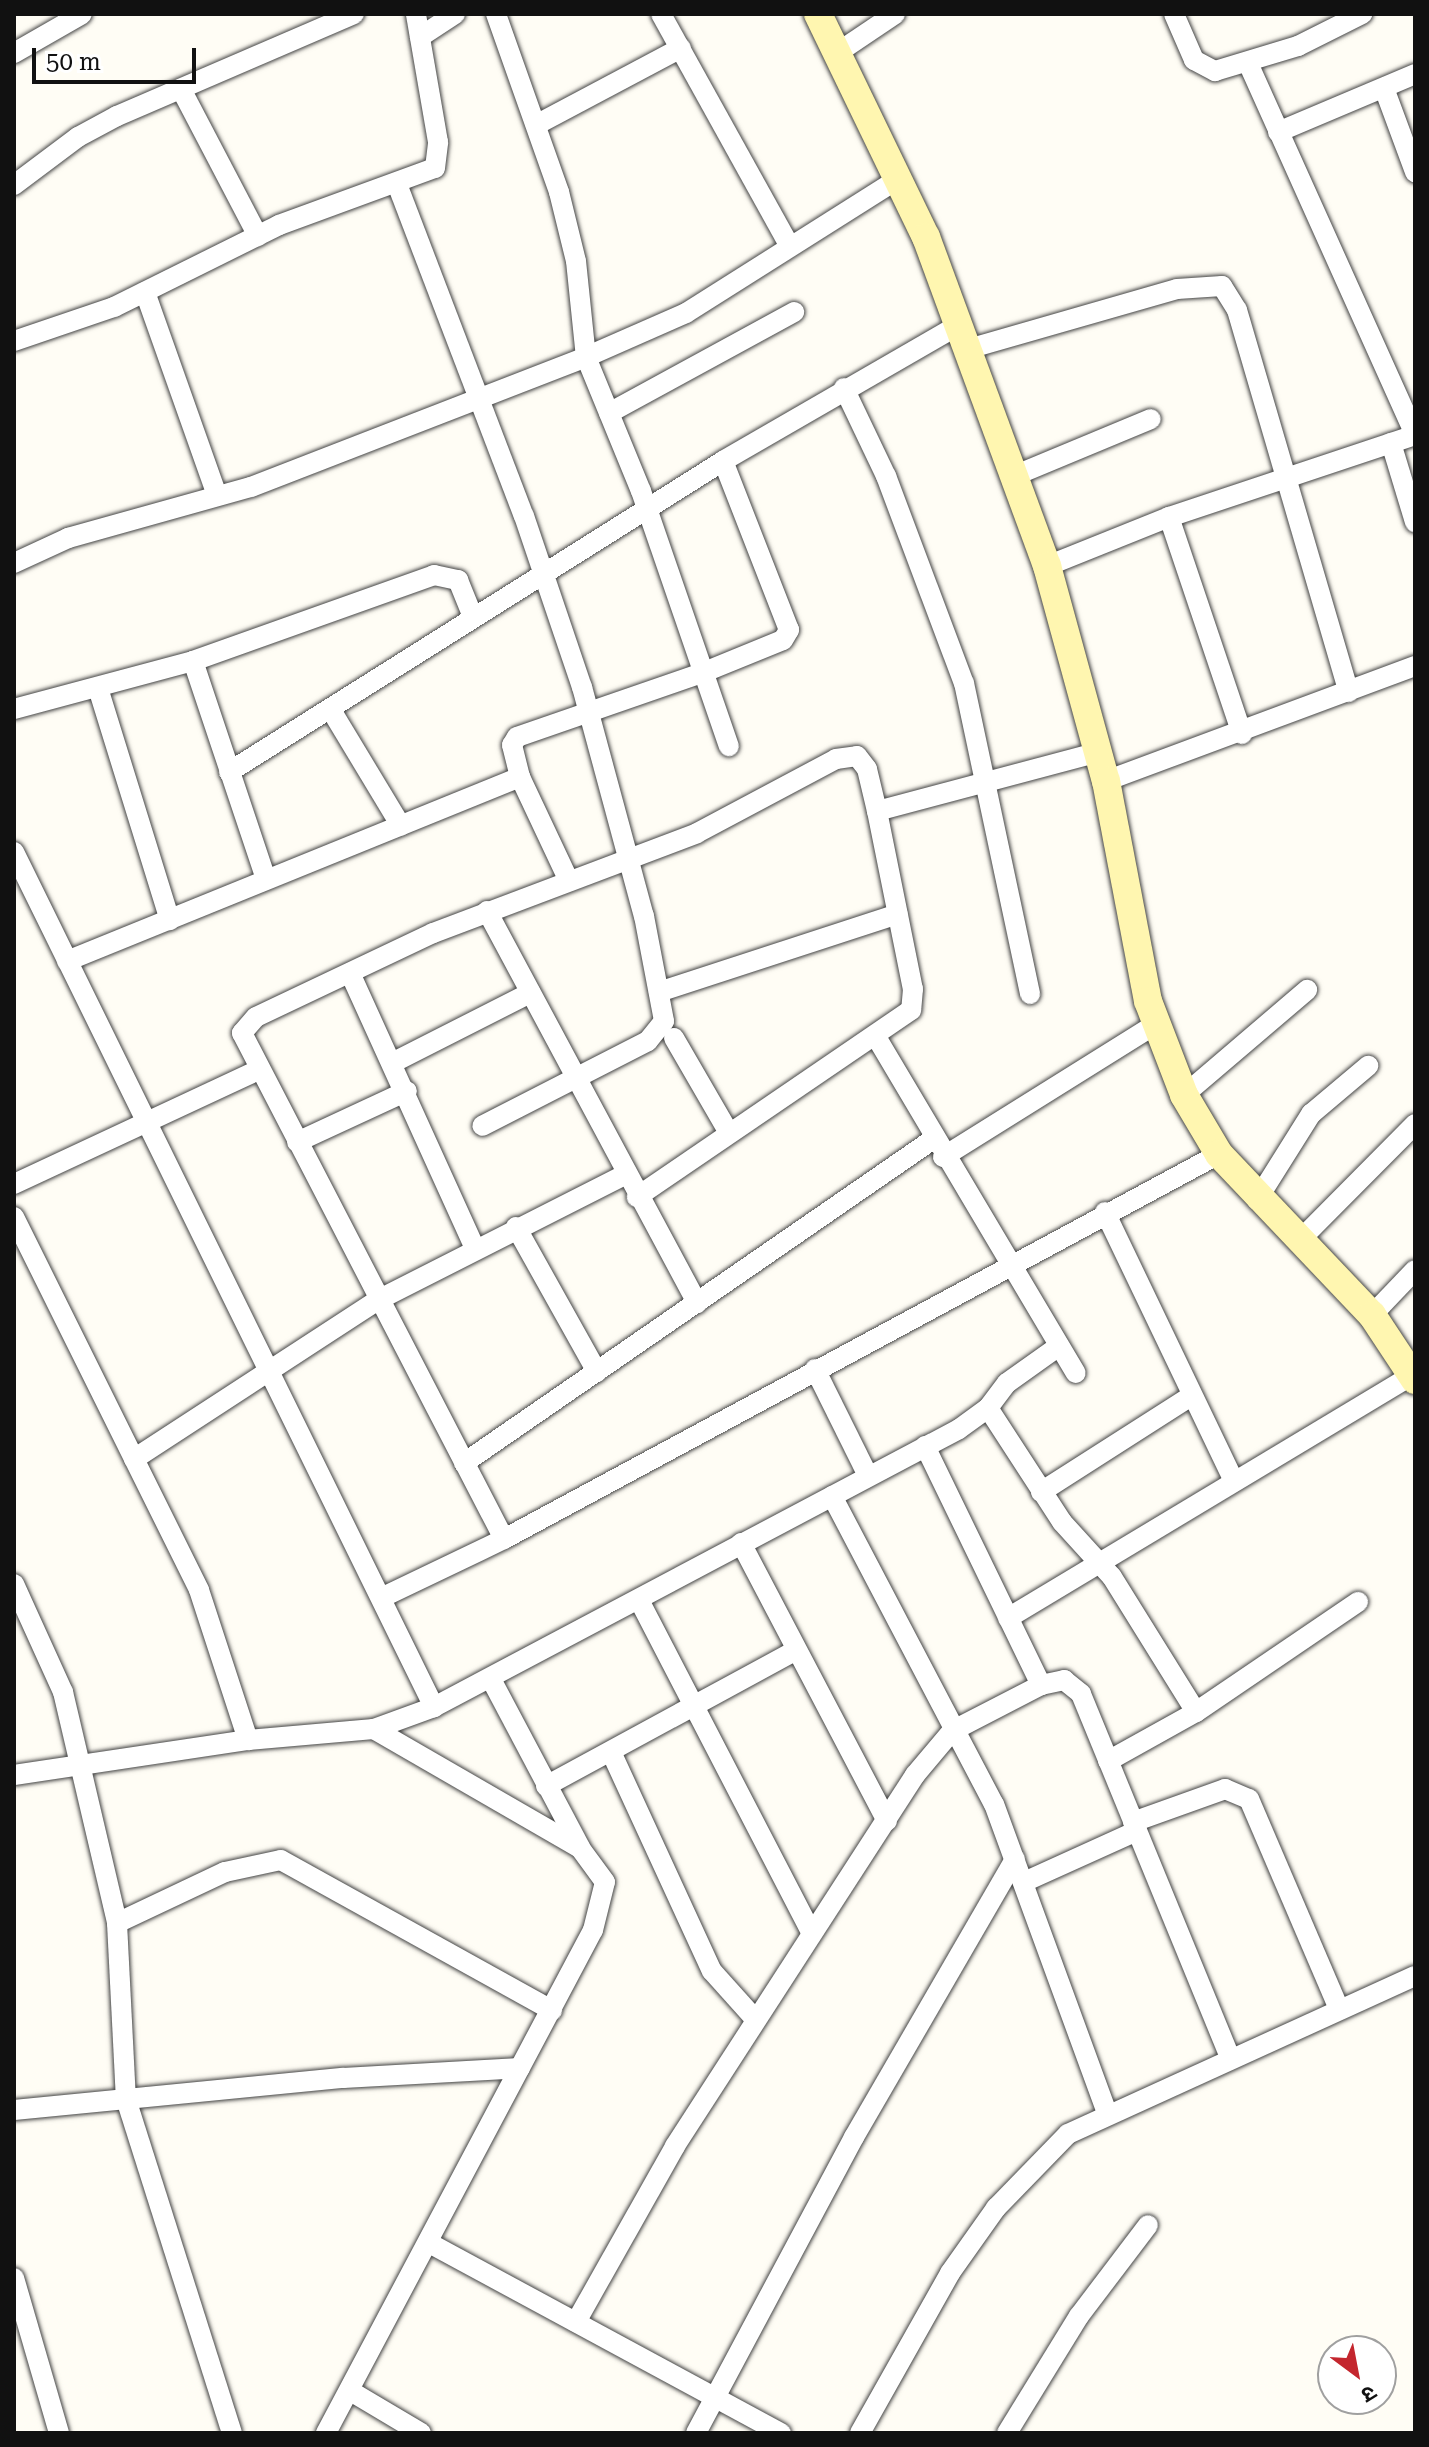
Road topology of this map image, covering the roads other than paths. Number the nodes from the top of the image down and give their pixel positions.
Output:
1 (82, 14) edge
2 (354, 14) edge
3 (416, 14) edge
4 (455, 14) edge
5 (496, 14) edge
6 (661, 14) edge
7 (818, 14) edge
8 (895, 14) edge
9 (1174, 14) edge
10 (1362, 14) edge
11 (420, 37) junction
12 (681, 48) junction
13 (14, 53) edge
14 (837, 53) junction
15 (1248, 63) junction
16 (1415, 74) edge
17 (1384, 88) junction
18 (181, 89) junction
19 (536, 125) junction
20 (1278, 132) junction
21 (1415, 172) edge
22 (896, 180) junction
23 (397, 184) junction
24 (14, 185) edge
25 (258, 236) junction
26 (788, 243) junction
27 (145, 292) junction
28 (794, 312) dead end
29 (963, 337) junction
30 (14, 341) edge
31 (586, 357) junction
32 (844, 388) junction
33 (478, 404) junction
34 (609, 413) junction
35 (1151, 419) dead end
36 (1415, 435) edge
37 (1391, 443) junction
38 (723, 461) junction
39 (1014, 476) junction
40 (1283, 480) junction
41 (217, 495) junction
42 (647, 509) junction
43 (1169, 517) junction
44 (1415, 522) edge
45 (14, 563) edge
46 (1047, 566) junction
47 (544, 576) junction
48 (473, 617) junction
49 (193, 661) junction
50 (1415, 666) edge
51 (702, 673) junction
52 (98, 688) junction
53 (1349, 692) junction
54 (14, 709) edge
55 (331, 710) junction
56 (588, 712) junction
57 (1242, 734) junction
58 (729, 746) dead end
59 (1098, 752) junction
60 (229, 772) junction
61 (520, 777) junction
62 (1106, 781) junction
63 (989, 783) junction
64 (877, 811) junction
65 (401, 826) junction
66 (14, 852) edge
67 (630, 860) junction
68 (266, 879) junction
69 (568, 879) junction
70 (487, 911) junction
71 (898, 914) junction
72 (170, 920) junction
73 (67, 961) junction
74 (350, 973) junction
75 (1307, 990) dead end
76 (659, 992) junction
77 (530, 993) junction
78 (1030, 994) dead end
79 (1156, 1024) junction
80 (875, 1035) junction
81 (674, 1038) dead end
82 (394, 1062) junction
83 (1368, 1066) dead end
84 (259, 1070) junction
85 (577, 1075) junction
86 (407, 1091) junction
87 (1184, 1095) junction
88 (142, 1120) junction
89 (1415, 1124) edge
90 (482, 1126) dead end
91 (728, 1131) junction
92 (297, 1142) junction
93 (938, 1148) junction
94 (1219, 1154) junction
95 (626, 1174) junction
96 (14, 1184) edge
97 (637, 1197) junction
98 (1257, 1200) junction
99 (1105, 1212) junction
100 (14, 1217) edge
101 (516, 1227) junction
102 (1299, 1241) junction
103 (475, 1249) junction
104 (1006, 1263) junction
105 (1415, 1270) edge
106 (378, 1300) junction
107 (697, 1303) junction
108 (1372, 1315) junction
109 (1059, 1346) junction
110 (815, 1369) junction
111 (597, 1372) junction
112 (266, 1373) junction
113 (1076, 1373) dead end
114 (1413, 1378) edge
115 (1191, 1396) junction
116 (988, 1408) junction
117 (925, 1446) junction
118 (134, 1459) junction
119 (464, 1463) junction
120 (868, 1476) junction
121 (1234, 1481) junction
122 (1041, 1492) junction
123 (832, 1496) junction
124 (504, 1539) junction
125 (741, 1543) junction
126 (1096, 1565) junction
127 (14, 1584) edge
128 (383, 1597) junction
129 (639, 1600) junction
130 (1358, 1602) dead end
131 (1008, 1618) junction
132 (796, 1650) junction
133 (492, 1681) junction
134 (1041, 1685) junction
135 (434, 1707) junction
136 (697, 1708) junction
137 (1196, 1712) junction
138 (374, 1729) junction
139 (952, 1731) junction
140 (248, 1740) junction
141 (612, 1754) junction
142 (1108, 1761) junction
143 (78, 1767) junction
144 (14, 1775) edge
145 (546, 1786) junction
146 (887, 1821) junction
147 (1135, 1826) junction
148 (580, 1848) junction
149 (1015, 1859) junction
150 (1024, 1882) junction
151 (117, 1923) junction
152 (811, 1932) junction
153 (1415, 1976) edge
154 (1339, 2009) junction
155 (552, 2010) junction
156 (755, 2019) junction
157 (1230, 2057) junction
158 (520, 2068) junction
159 (126, 2099) junction
160 (14, 2110) edge
161 (1107, 2113) junction
162 (1148, 2225) dead end
163 (431, 2244) junction
164 (14, 2278) edge
165 (576, 2322) junction
166 (352, 2392) junction
167 (715, 2396) junction
168 (59, 2433) edge
169 (232, 2433) edge
170 (326, 2433) edge
171 (421, 2433) edge
172 (696, 2433) edge
173 (781, 2433) edge
174 (860, 2433) edge
175 (1007, 2433) edge

1 - 13 street
2 - 18 street
3 - 11 street
4 - 11 street
5 - 19 street
6 - 12 street
7 - 14 main road
8 - 14 street
9 - 15 street
10 - 15 street
11 - 23 street
12 - 19 street
12 - 26 street
14 - 22 main road
15 - 20 street
16 - 17 street
17 - 20 street
17 - 21 street
18 - 24 street
18 - 25 street
19 - 31 street
20 - 36 street
22 - 26 street
22 - 29 main road
23 - 25 street
23 - 33 street
25 - 27 street
26 - 31 street
27 - 30 street
27 - 41 street
28 - 34 street
29 - 32 street
29 - 39 main road
29 - 40 street
31 - 33 street
31 - 34 street
32 - 38 street
32 - 63 street
33 - 41 street
33 - 47 street
34 - 42 street
35 - 39 street
36 - 37 street
37 - 40 street
37 - 44 street
38 - 42 street
38 - 51 street
39 - 46 main road
40 - 43 street
40 - 53 street
41 - 45 street
42 - 47 street
42 - 51 street
43 - 46 street
43 - 57 street
46 - 59 main road
47 - 48 street
47 - 56 street
48 - 49 street
48 - 55 street
49 - 52 street
49 - 60 street
50 - 53 street
51 - 56 street
51 - 58 street
52 - 54 street
52 - 72 street
53 - 57 street
55 - 60 street
55 - 65 street
56 - 61 street
56 - 67 street
57 - 62 street
59 - 62 main road
59 - 63 street
60 - 68 street
61 - 65 street
61 - 69 street
62 - 79 main road
63 - 64 street
63 - 78 street
64 - 67 street
64 - 71 street
65 - 68 street
66 - 73 street
67 - 69 street
67 - 76 street
68 - 72 street
69 - 70 street
70 - 74 street
70 - 77 street
71 - 76 street
71 - 80 street
72 - 73 street
73 - 88 street
74 - 82 street
74 - 84 street
75 - 87 street
76 - 85 street
77 - 82 street
77 - 85 street
79 - 87 main road
79 - 93 street
80 - 91 street
80 - 93 street
81 - 91 street
82 - 86 street
83 - 98 street
84 - 88 street
84 - 92 street
85 - 90 street
85 - 95 street
86 - 92 street
86 - 103 street
87 - 94 main road
88 - 96 street
88 - 112 street
89 - 102 street
91 - 97 street
92 - 106 street
93 - 104 street
93 - 107 street
94 - 98 main road
94 - 99 street
95 - 97 street
95 - 101 street
97 - 107 street
98 - 102 main road
99 - 104 street
99 - 115 street
100 - 118 street
101 - 103 street
101 - 111 street
102 - 108 main road
103 - 106 street
104 - 109 street
104 - 110 street
105 - 108 street
106 - 112 street
106 - 119 street
107 - 111 street
108 - 114 main road
109 - 113 street
109 - 116 street
110 - 120 street
110 - 124 street
111 - 119 street
112 - 118 street
112 - 128 street
114 - 121 street
115 - 121 street
115 - 122 street
116 - 117 street
116 - 122 street
117 - 120 street
117 - 131 street
118 - 140 street
119 - 124 street
120 - 123 street
121 - 126 street
122 - 126 street
123 - 125 street
123 - 139 street
124 - 128 street
125 - 129 street
125 - 132 street
126 - 131 street
126 - 137 street
127 - 143 street
128 - 135 street
129 - 133 street
129 - 136 street
130 - 137 street
131 - 134 street
132 - 136 street
132 - 146 street
133 - 135 street
133 - 145 street
134 - 139 street
134 - 142 street
135 - 138 street
136 - 141 street
136 - 152 street
137 - 142 street
138 - 140 street
138 - 148 street
139 - 146 street
139 - 149 street
140 - 143 street
141 - 145 street
141 - 156 street
142 - 147 street
143 - 144 street
143 - 151 street
145 - 148 street
146 - 152 street
147 - 150 street
147 - 154 street
147 - 157 street
148 - 155 street
149 - 150 street
149 - 167 street
150 - 161 street
151 - 155 street
151 - 159 street
152 - 156 street
153 - 154 street
154 - 157 street
155 - 158 street
156 - 165 street
157 - 161 street
158 - 159 street
158 - 163 street
159 - 160 street
159 - 169 street
161 - 174 street
162 - 175 street
163 - 165 street
163 - 166 street
164 - 168 street
165 - 167 street
166 - 170 street
166 - 171 street
167 - 172 street
167 - 173 street

